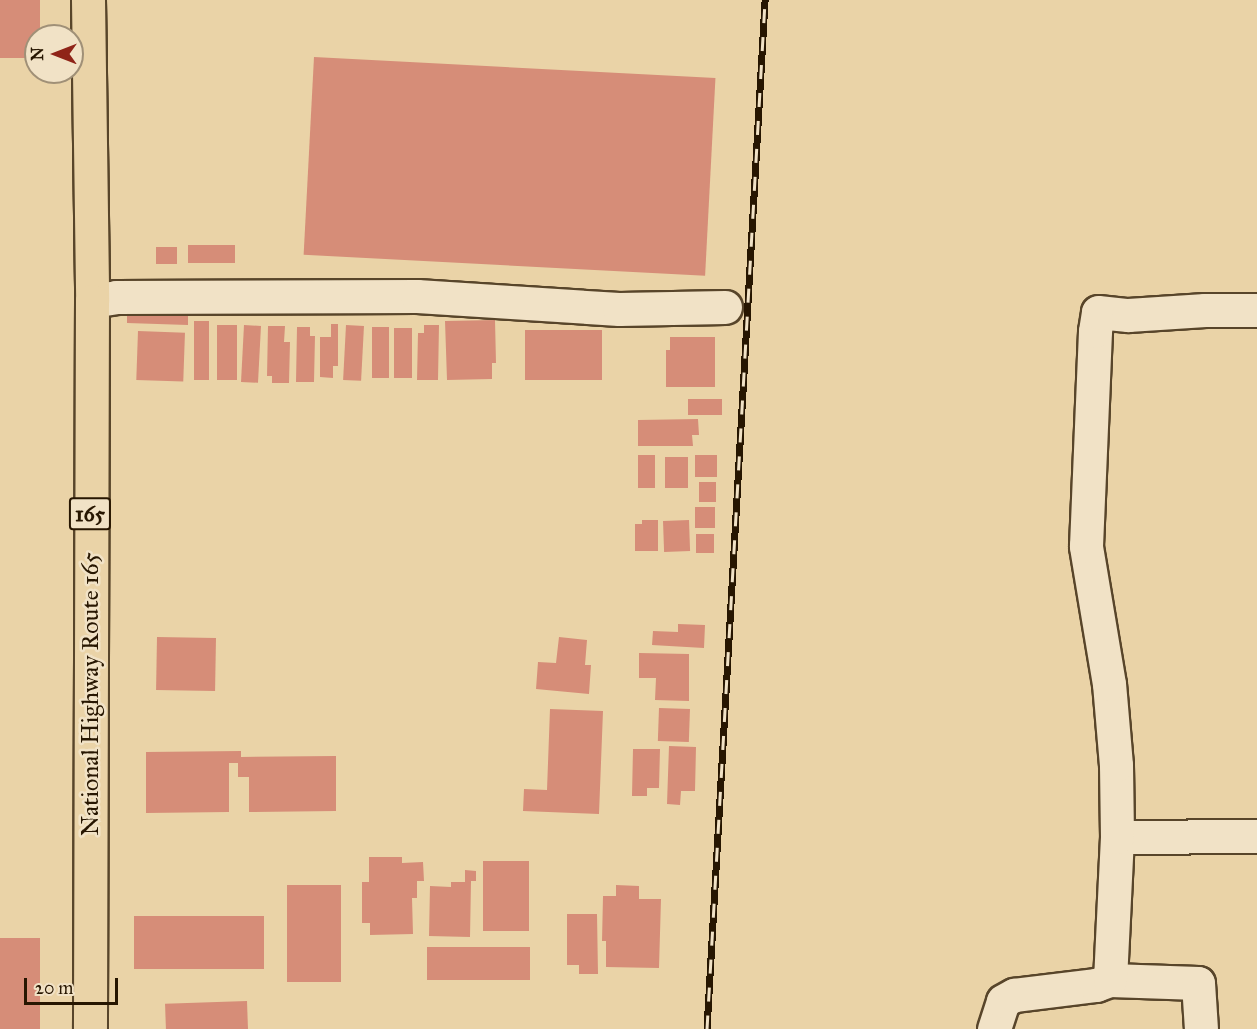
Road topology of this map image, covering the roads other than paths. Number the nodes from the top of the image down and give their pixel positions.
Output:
1 (88, 0) edge
2 (92, 301) junction
3 (726, 307) dead end
4 (1257, 310) edge
5 (1257, 836) edge
6 (1117, 837) junction
7 (1110, 980) junction
8 (90, 1029) edge
9 (994, 1029) edge
10 (1201, 1029) edge

1 - 2 highway, National Highway Route 165 / 165
2 - 3 street
2 - 8 highway, National Highway Route 165 / 165
4 - 6 street
5 - 6 street
6 - 7 street
7 - 9 street
7 - 10 street

